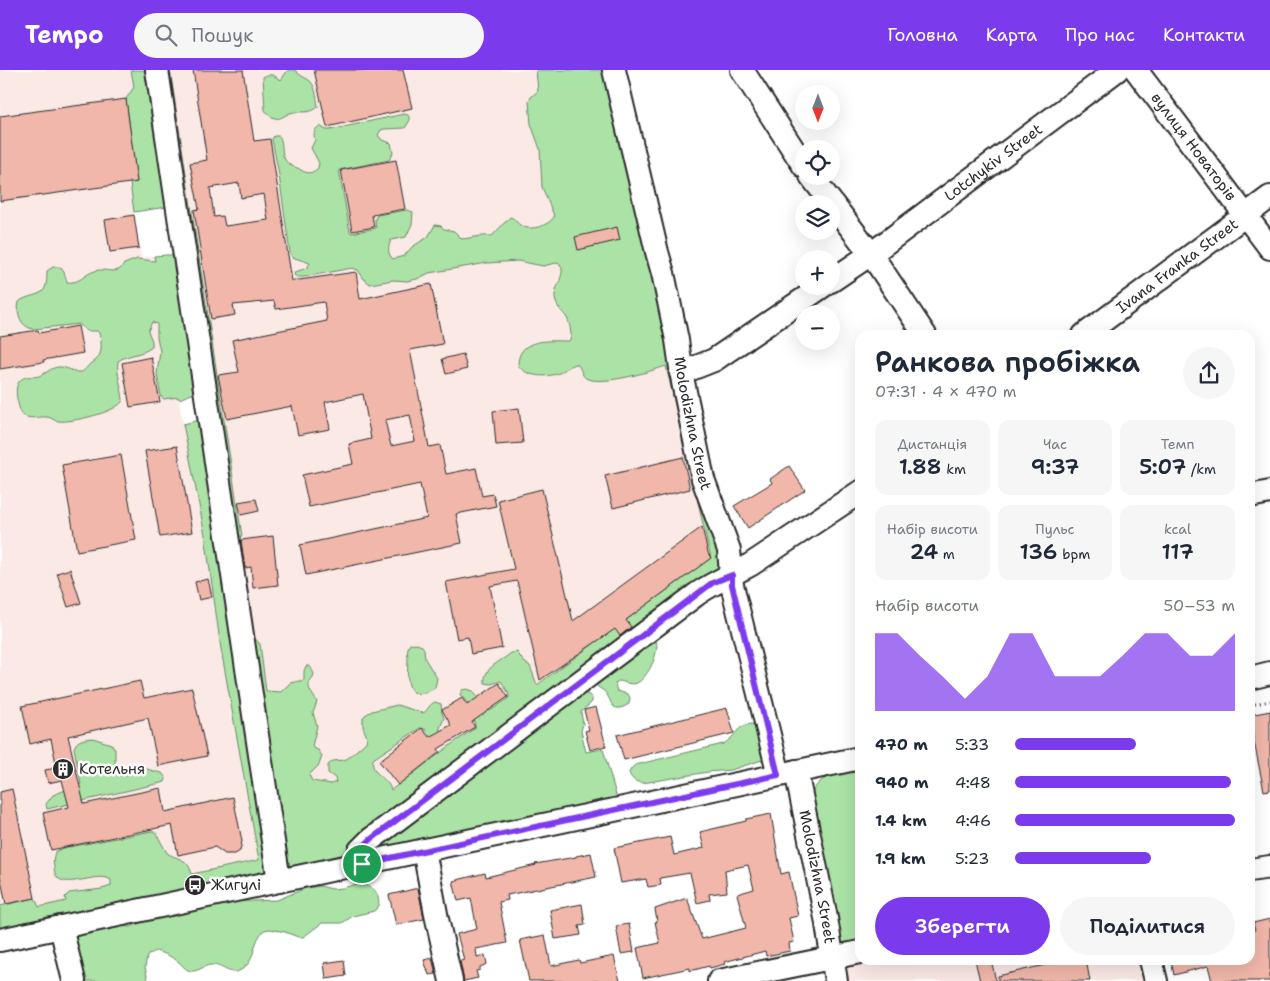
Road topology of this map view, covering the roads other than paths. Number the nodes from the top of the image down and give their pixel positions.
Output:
1 (157, 70) edge
2 (614, 70) edge
3 (742, 70) edge
4 (1117, 70) edge
5 (1136, 70) edge
6 (795, 152) edge
7 (818, 185) edge
8 (1270, 197) edge
9 (1246, 214) junction
10 (1270, 248) edge
11 (871, 254) junction
12 (840, 275) edge
13 (810, 295) edge
14 (922, 330) edge
15 (1091, 330) edge
16 (681, 373) junction
17 (1270, 492) edge
18 (855, 495) edge
19 (1255, 495) edge
20 (732, 575) junction
21 (1270, 673) edge
22 (1255, 677) edge
23 (855, 759) edge
24 (787, 773) junction
25 (424, 850) junction
26 (362, 864) junction
27 (1270, 867) edge
28 (1255, 869) edge
29 (279, 881) junction
30 (61, 927) junction
31 (0, 940) edge
32 (855, 953) edge
33 (832, 958) junction
34 (1152, 965) edge
35 (74, 981) edge
36 (451, 981) edge
37 (719, 981) edge
38 (836, 981) edge
39 (1156, 981) edge

1 - 29 street
2 - 16 street, Molodizhna Street
3 - 6 street
4 - 11 street, Lotchykiv Street
5 - 9 street, вулиця Новаторів
7 - 11 street
8 - 9 street, Ivana Franka Street
9 - 10 street, вулиця Новаторів
9 - 15 street, Ivana Franka Street
11 - 12 street, Lotchykiv Street
11 - 14 street
13 - 16 street
16 - 20 street, Molodizhna Street
17 - 19 street
18 - 20 street
20 - 24 street, Molodizhna Street
20 - 26 street
21 - 22 street
23 - 24 street
24 - 25 street
24 - 33 street, Molodizhna Street
25 - 26 street
25 - 36 street
26 - 29 street
27 - 28 street
29 - 30 street
30 - 31 street
30 - 35 street
32 - 33 street
33 - 37 street
33 - 38 street, Molodizhna Street
34 - 39 street

